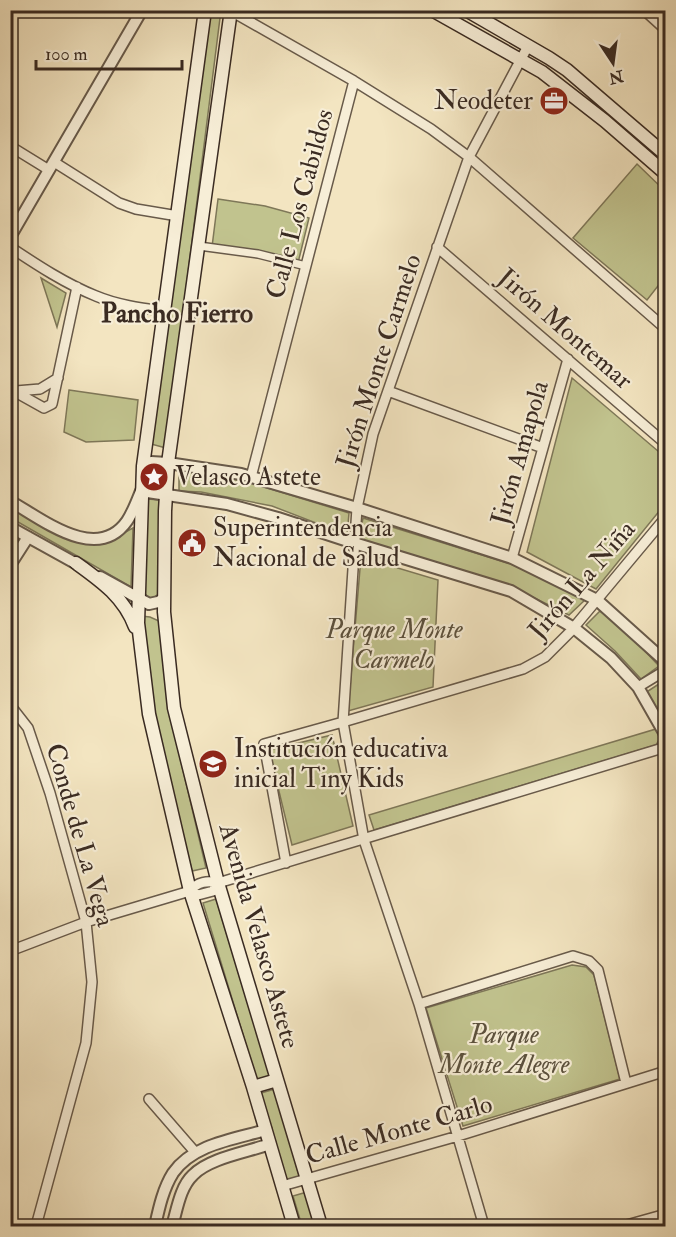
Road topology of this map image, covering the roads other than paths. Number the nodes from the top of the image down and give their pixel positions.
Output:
1 (142, 10) edge
2 (205, 10) edge
3 (432, 10) edge
4 (466, 10) edge
5 (644, 10) edge
6 (230, 11) edge
7 (666, 30) edge
8 (528, 46) junction
9 (520, 60) junction
10 (354, 81) junction
11 (10, 147) edge
12 (666, 155) edge
13 (469, 157) junction
14 (51, 166) junction
15 (664, 169) edge
16 (178, 216) junction
17 (10, 237) edge
18 (200, 246) junction
19 (437, 247) junction
20 (10, 248) edge
21 (306, 266) junction
22 (77, 287) junction
23 (164, 311) junction
24 (666, 329) edge
25 (568, 359) junction
26 (58, 378) junction
27 (12, 390) edge
28 (388, 391) junction
29 (666, 444) edge
30 (543, 448) junction
31 (168, 463) junction
32 (143, 466) junction
33 (251, 477) junction
34 (141, 491) junction
35 (166, 494) junction
36 (10, 501) edge
37 (357, 508) junction
38 (666, 517) edge
39 (10, 527) edge
40 (28, 537) junction
41 (354, 543) junction
42 (512, 558) junction
43 (76, 563) junction
44 (10, 565) edge
45 (138, 598) junction
46 (163, 599) junction
47 (597, 600) junction
48 (574, 628) junction
49 (141, 642) junction
50 (666, 662) edge
51 (666, 670) edge
52 (638, 687) junction
53 (10, 705) edge
54 (343, 722) junction
55 (666, 736) edge
56 (666, 747) edge
57 (364, 840) junction
58 (286, 863) junction
59 (218, 883) junction
60 (190, 891) junction
61 (86, 922) junction
62 (10, 951) edge
63 (418, 1004) junction
64 (666, 1071) edge
65 (277, 1080) junction
66 (626, 1083) junction
67 (253, 1087) junction
68 (149, 1100) dead end
69 (266, 1130) junction
70 (458, 1136) junction
71 (270, 1144) junction
72 (195, 1152) junction
73 (306, 1179) junction
74 (282, 1186) junction
75 (666, 1214) edge
76 (36, 1227) edge
77 (155, 1227) edge
78 (172, 1227) edge
79 (294, 1227) edge
80 (321, 1227) edge
81 (484, 1227) edge
82 (623, 1227) edge

1 - 14 street
2 - 16 main road, Avenida Velasco Astete
3 - 9 main road
4 - 8 main road
5 - 7 street
6 - 10 street
6 - 18 main road, Avenida Velasco Astete
8 - 9 street, Jirón Monte Carmelo
8 - 12 main road
9 - 13 street, Jirón Monte Carmelo
9 - 15 main road
10 - 13 street
10 - 21 street, Calle Los Cabildos
11 - 14 street
13 - 19 street, Jirón Monte Carmelo
13 - 24 street
14 - 16 street
14 - 17 street
16 - 23 main road, Avenida Velasco Astete
18 - 21 street
18 - 31 main road, Avenida Velasco Astete
19 - 25 street, Jirón Montemar
19 - 28 street, Jirón Monte Carmelo
20 - 22 street
21 - 33 street, Calle Los Cabildos
22 - 23 street
22 - 26 street
23 - 32 main road, Avenida Velasco Astete
25 - 29 street, Jirón Montemar
25 - 30 street, Jirón Amapola
26 - 27 street
26 - 27 street
28 - 30 street
28 - 37 street, Jirón Monte Carmelo
30 - 42 street, Jirón Amapola
31 - 32 street
31 - 33 street
31 - 35 main road, Avenida Velasco Astete
32 - 34 main road, Avenida Velasco Astete
33 - 37 street
34 - 35 street
34 - 36 street
34 - 45 main road, Avenida Velasco Astete
35 - 41 street
35 - 46 main road, Avenida Velasco Astete
37 - 41 street, Jirón Monte Carmelo
37 - 42 street
38 - 47 street, Jirón La Niña
39 - 40 street
40 - 43 street
40 - 44 street
41 - 48 street
41 - 54 street, Jirón Monte Carmelo
42 - 47 street
43 - 45 street
43 - 49 main road
45 - 46 street
45 - 49 main road, Avenida Velasco Astete
46 - 59 main road, Avenida Velasco Astete
47 - 48 street, Jirón La Niña
47 - 50 street
48 - 52 street
48 - 54 street, Jirón La Niña
49 - 60 main road, Avenida Velasco Astete
51 - 52 street
52 - 55 street
53 - 61 street, Conde de La Vega
54 - 57 street, Jirón Monte Carmelo
54 - 58 street, Jirón La Niña
56 - 57 street
57 - 58 street
57 - 63 street, Jirón Monte Carmelo
58 - 59 street
59 - 60 street
59 - 65 main road, Avenida Velasco Astete
60 - 61 street
60 - 67 main road, Avenida Velasco Astete
61 - 62 street
61 - 76 street, Conde de La Vega
63 - 66 street
63 - 70 street, Jirón Monte Carmelo
64 - 66 street, Calle Monte Carlo
65 - 67 main road
65 - 73 main road, Avenida Velasco Astete
66 - 70 street, Calle Monte Carlo
67 - 69 main road, Avenida Velasco Astete
68 - 72 street
69 - 71 main road, Avenida Velasco Astete
69 - 72 street
70 - 73 street, Calle Monte Carlo
70 - 81 street, Jirón Monte Carmelo
71 - 74 main road, Avenida Velasco Astete
71 - 78 street
72 - 77 street
73 - 74 street, Calle Monte Carlo
73 - 80 main road, Avenida Velasco Astete
74 - 79 main road, Avenida Velasco Astete
75 - 82 street

